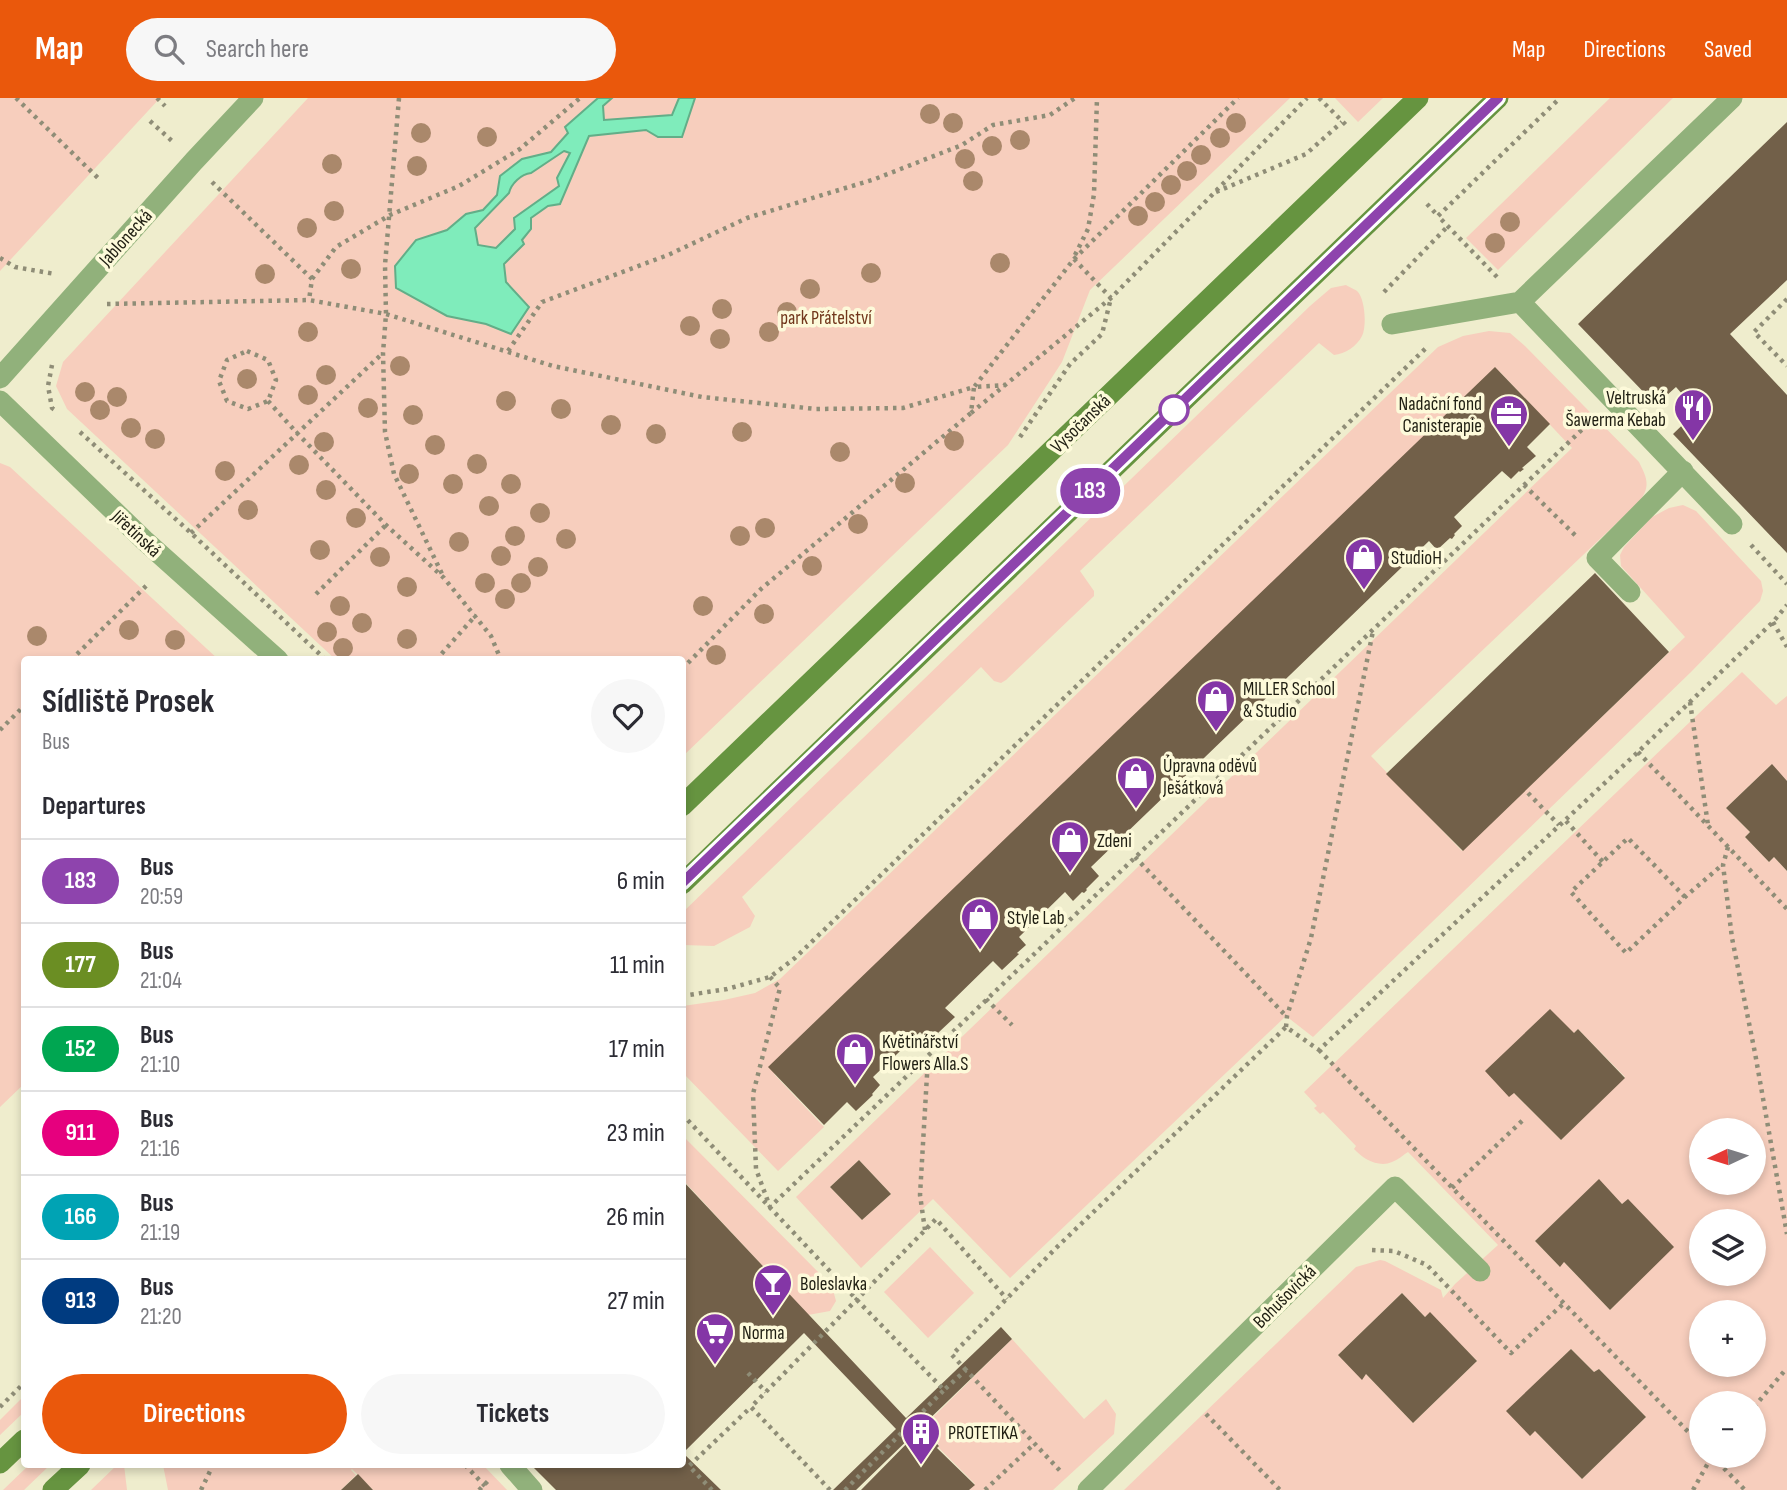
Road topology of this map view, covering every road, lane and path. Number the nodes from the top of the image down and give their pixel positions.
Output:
1 (16, 98) edge
2 (157, 98) edge
3 (253, 98) edge
4 (399, 98) edge
5 (580, 98) edge
6 (1075, 98) edge
7 (1097, 98) edge
8 (1238, 98) edge
9 (1307, 98) edge
10 (1319, 98) edge
11 (1418, 98) edge
12 (1498, 98) edge
13 (1560, 98) edge
14 (1732, 98) edge
15 (165, 106) dead end
16 (150, 121) dead end
17 (194, 161) junction
18 (99, 178) dead end
19 (1214, 193) junction
20 (390, 215) junction
21 (1448, 226) junction
22 (0, 258) edge
23 (1074, 259) junction
24 (62, 275) dead end
25 (312, 279) junction
26 (1384, 292) dead end
27 (1111, 298) junction
28 (1787, 299) edge
29 (309, 300) junction
30 (1520, 302) junction
31 (103, 304) dead end
32 (386, 314) junction
33 (1392, 324) dead end
34 (1432, 342) dead end
35 (508, 351) junction
36 (383, 353) junction
37 (1070, 364) dead end
38 (1787, 366) edge
39 (0, 378) edge
40 (1005, 385) junction
41 (975, 387) junction
42 (1613, 398) junction
43 (0, 401) edge
44 (268, 401) junction
45 (52, 408) dead end
46 (971, 413) junction
47 (62, 417) dead end
48 (72, 426) dead end
49 (297, 433) junction
50 (1683, 471) junction
51 (1524, 485) junction
52 (1732, 524) joint
53 (386, 525) junction
54 (191, 533) junction
55 (1597, 558) junction
56 (444, 578) junction
57 (152, 581) dead end
58 (1787, 584) edge
59 (1630, 592) dead end
60 (316, 594) dead end
61 (1787, 605) edge
62 (476, 615) junction
63 (1773, 622) junction
64 (1373, 630) junction
65 (1787, 647) edge
66 (75, 656) edge
67 (274, 656) edge
68 (322, 656) edge
69 (440, 656) edge
70 (499, 656) edge
71 (686, 665) edge
72 (1690, 701) junction
73 (21, 709) edge
74 (0, 730) edge
75 (1638, 752) junction
76 (1528, 793) dead end
77 (686, 802) edge
78 (1566, 820) junction
79 (1559, 825) junction
80 (1708, 827) junction
81 (1728, 847) junction
82 (1135, 857) junction
83 (1603, 862) junction
84 (1723, 865) junction
85 (686, 880) edge
86 (1685, 897) junction
87 (1787, 909) edge
88 (770, 977) junction
89 (686, 995) edge
90 (986, 999) junction
91 (1287, 1016) junction
92 (1012, 1026) dead end
93 (1286, 1027) junction
94 (1319, 1050) junction
95 (928, 1057) junction
96 (686, 1118) edge
97 (1524, 1119) dead end
98 (1452, 1188) junction
99 (770, 1207) junction
100 (925, 1230) junction
101 (1787, 1234) edge
102 (1480, 1271) dead end
103 (1455, 1294) dead end
104 (1007, 1298) junction
105 (857, 1300) junction
106 (1564, 1303) junction
107 (1787, 1368) edge
108 (966, 1370) junction
109 (748, 1373) dead end
110 (21, 1386) edge
111 (944, 1390) junction
112 (766, 1392) junction
113 (1186, 1393) junction
114 (1766, 1393) edge
115 (0, 1407) edge
116 (751, 1407) junction
117 (1689, 1433) edge
118 (21, 1443) edge
119 (1034, 1444) junction
120 (0, 1463) edge
121 (77, 1468) edge
122 (212, 1468) edge
123 (468, 1468) edge
124 (513, 1468) edge
125 (1705, 1468) edge
126 (1724, 1468) edge
127 (706, 1485) junction
128 (1079, 1485) edge
129 (54, 1490) edge
130 (201, 1490) edge
131 (489, 1490) edge
132 (532, 1490) edge
133 (702, 1490) edge
134 (712, 1490) edge
135 (830, 1490) edge
136 (845, 1490) edge
137 (985, 1490) edge
138 (1280, 1490) edge
139 (1693, 1490) edge
140 (1745, 1490) edge

1 - 18 path
2 - 15 path
3 - 17 street, Jablonecká
4 - 20 path
5 - 20 path
6 - 35 path
7 - 23 path
8 - 23 path
9 - 19 path
10 - 19 path
11 - 77 main road, Vysočanská
12 - 85 main road
13 - 21 path
14 - 30 street
16 - 17 path
17 - 25 path
17 - 39 street, Jablonecká
19 - 27 path
20 - 25 path
20 - 32 path
21 - 26 path
21 - 30 path
22 - 24 path
23 - 27 path
23 - 41 path
25 - 29 path
27 - 37 path
27 - 40 path
28 - 38 path
29 - 31 path
29 - 32 path
30 - 33 street
30 - 42 street
32 - 35 path
32 - 36 path
34 - 88 path
35 - 41 path
36 - 49 path
36 - 56 path
40 - 41 path
40 - 46 path
41 - 46 path
42 - 50 street
42 - 51 path
43 - 67 street, Jiřetínská
44 - 44 path
44 - 49 path
45 - 47 path
46 - 71 path
48 - 54 path
49 - 53 path
49 - 54 path
50 - 52 street
50 - 55 street
51 - 55 path
51 - 64 path
52 - 58 path
53 - 56 path
53 - 60 path
54 - 68 path
55 - 59 street
56 - 62 path
57 - 66 path
61 - 63 path
62 - 69 path
62 - 70 path
63 - 65 path
63 - 72 path
64 - 82 path
64 - 91 path
72 - 75 path
72 - 80 path
73 - 74 path
75 - 78 path
75 - 80 path
76 - 79 path
78 - 79 path
78 - 83 path
79 - 94 path
80 - 81 path
81 - 84 path
81 - 87 path
82 - 90 path
82 - 91 path
83 - 86 path
83 - 86 path
84 - 86 path
84 - 101 path
88 - 89 path
88 - 99 path
90 - 92 path
90 - 95 path
91 - 93 path
93 - 94 path
93 - 104 path
94 - 98 path
95 - 99 path
95 - 100 path
96 - 99 path
97 - 98 path
98 - 106 path
99 - 105 path
100 - 104 path
100 - 105 path
102 - 113 street, Bohušovická
103 - 106 path
104 - 108 path
105 - 111 path
105 - 112 path
106 - 117 path
107 - 114 path
108 - 111 path
108 - 119 path
109 - 112 path
110 - 115 path
111 - 136 path
112 - 116 path
113 - 128 street, Bohušovická
113 - 138 path
116 - 127 path
116 - 135 path
118 - 120 main road
119 - 128 path
119 - 137 path
121 - 129 main road
122 - 130 path
123 - 131 path
124 - 132 street
125 - 139 path
126 - 140 path
127 - 133 path
127 - 134 path

